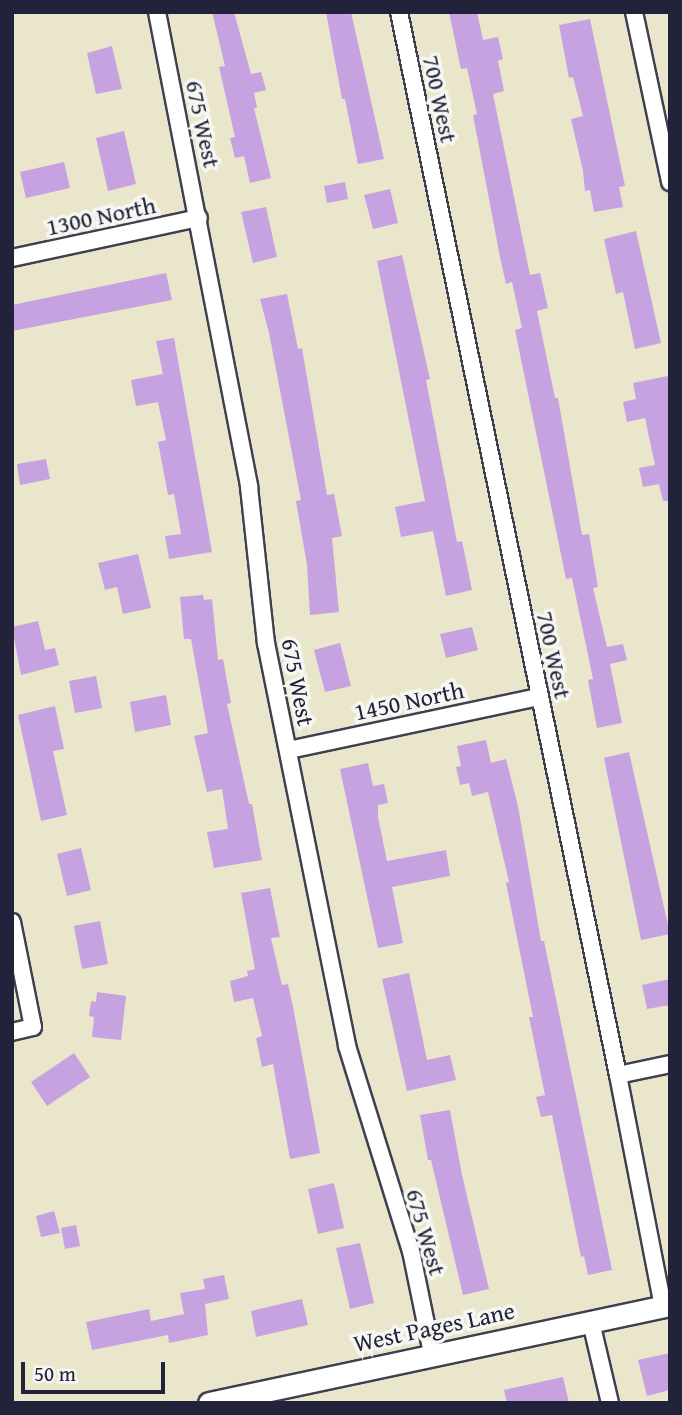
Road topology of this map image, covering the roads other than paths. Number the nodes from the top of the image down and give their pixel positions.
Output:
1 (157, 12) edge
2 (399, 12) edge
3 (634, 12) edge
4 (670, 182) edge
5 (199, 218) junction
6 (12, 258) edge
7 (539, 697) junction
8 (289, 750) junction
9 (12, 922) edge
10 (12, 1032) edge
11 (670, 1064) edge
12 (618, 1074) junction
13 (666, 1305) edge
14 (592, 1322) junction
15 (432, 1353) junction
16 (271, 1397) edge
17 (209, 1403) edge
18 (610, 1403) edge

1 - 5 street, 675 West
2 - 7 street, 700 West
3 - 4 street
5 - 6 street, 1300 North
5 - 8 street, 675 West
7 - 8 street, 1450 North
7 - 12 street, 700 West
8 - 15 street, 675 West
9 - 10 street
11 - 12 street
12 - 13 street, 700 West
13 - 14 street, West Pages Lane
14 - 15 street, West Pages Lane
14 - 18 street
15 - 16 street, West Pages Lane
16 - 17 street, West Pages Lane

